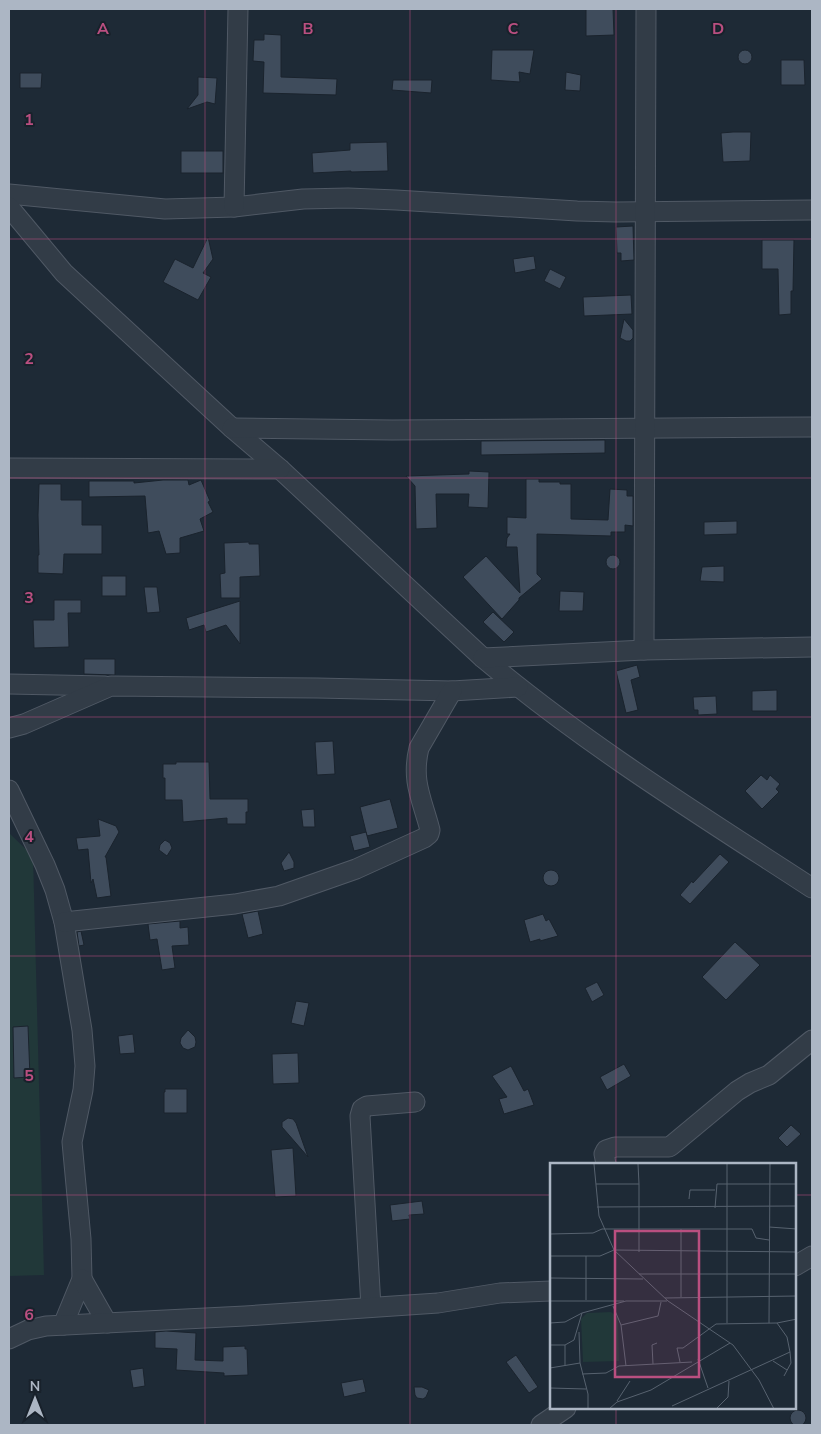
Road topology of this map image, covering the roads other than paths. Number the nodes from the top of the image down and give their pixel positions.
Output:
1 (238, 9) edge
2 (646, 9) edge
3 (9, 194) edge
4 (9, 206) edge
5 (234, 207) junction
6 (812, 210) edge
7 (646, 212) junction
8 (232, 428) junction
9 (812, 428) edge
10 (643, 429) junction
11 (9, 468) edge
12 (280, 469) junction
13 (812, 647) edge
14 (644, 650) junction
15 (483, 658) junction
16 (9, 684) edge
17 (111, 686) junction
18 (518, 687) junction
19 (452, 691) junction
20 (9, 728) edge
21 (9, 790) edge
22 (812, 888) edge
23 (64, 922) junction
24 (812, 1040) edge
25 (415, 1102) dead end
26 (606, 1163) edge
27 (812, 1256) edge
28 (796, 1265) edge
29 (82, 1280) junction
30 (550, 1291) edge
31 (371, 1307) junction
32 (107, 1323) junction
33 (63, 1325) junction
34 (9, 1339) edge
35 (565, 1409) edge
36 (541, 1425) edge

1 - 5 street
2 - 7 street
3 - 5 street
4 - 8 street
5 - 7 street
6 - 7 street
7 - 10 street
8 - 10 street
8 - 12 street
9 - 10 street
10 - 14 street
11 - 12 street
12 - 15 street
13 - 14 street
14 - 15 street
15 - 18 street
16 - 17 street
17 - 19 street
17 - 20 street
18 - 19 street
18 - 22 street
19 - 23 street
21 - 23 street
23 - 29 street
24 - 26 street
25 - 31 street
27 - 28 street
29 - 32 street
29 - 33 street
30 - 31 street
31 - 32 street
32 - 33 street
33 - 34 street
35 - 36 street

